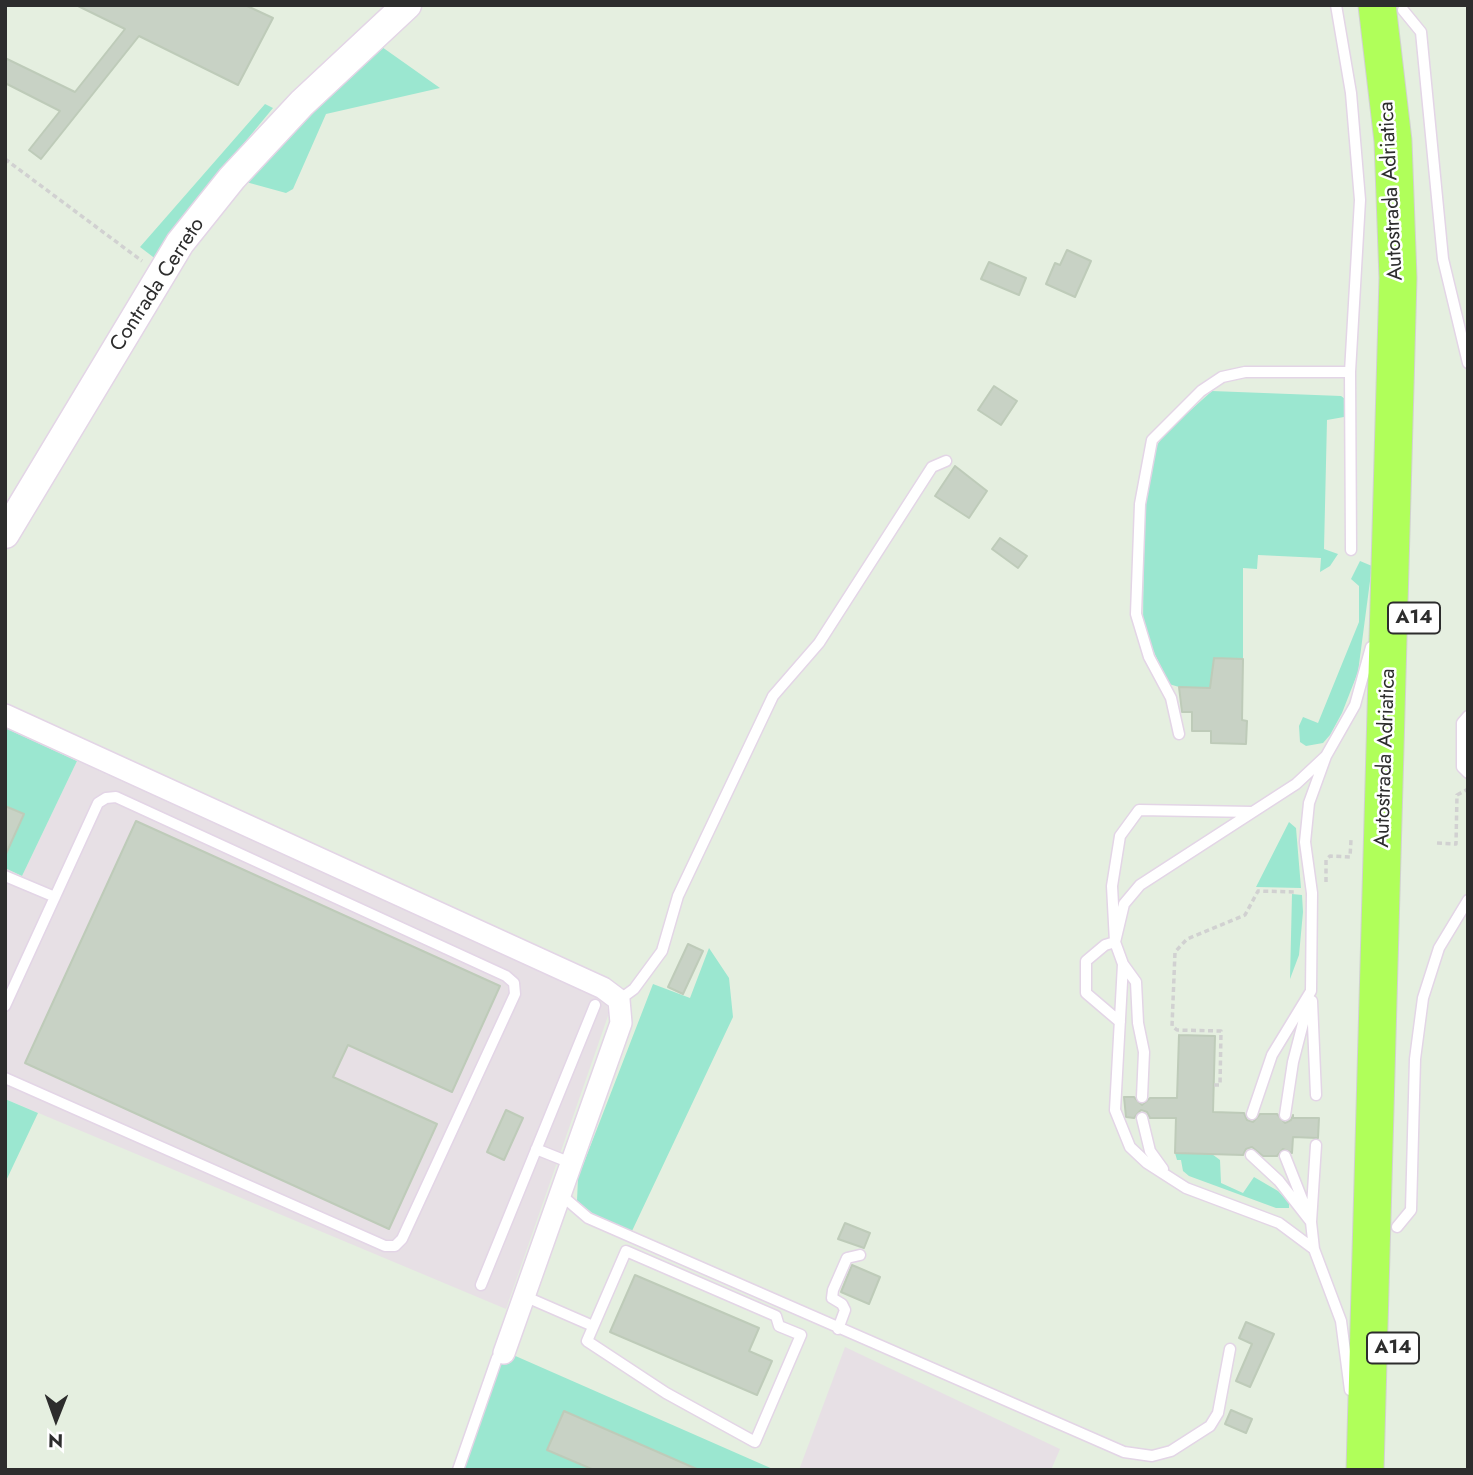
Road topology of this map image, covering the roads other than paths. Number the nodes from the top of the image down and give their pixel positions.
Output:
1 (407, 5) edge
2 (1336, 5) edge
3 (1394, 7) edge
4 (1468, 363) edge
5 (1350, 372) junction
6 (946, 461) dead end
7 (5, 534) edge
8 (1351, 550) dead end
9 (1372, 637) dead end
10 (5, 715) edge
11 (1468, 716) edge
12 (1179, 734) dead end
13 (1326, 756) junction
14 (1468, 773) edge
15 (1253, 812) junction
16 (5, 876) edge
17 (55, 897) junction
18 (1468, 900) edge
19 (1115, 942) junction
20 (1123, 964) junction
21 (1311, 991) junction
22 (619, 1000) junction
23 (595, 1005) dead end
24 (5, 1006) edge
25 (1120, 1022) junction
26 (5, 1078) edge
27 (1316, 1095) dead end
28 (1142, 1097) dead end
29 (1252, 1114) dead end
30 (1285, 1115) dead end
31 (1142, 1118) dead end
32 (1316, 1145) dead end
33 (536, 1149) junction
34 (1251, 1155) dead end
35 (1284, 1156) dead end
36 (571, 1163) junction
37 (1167, 1175) junction
38 (560, 1194) junction
39 (1311, 1222) junction
40 (1396, 1227) junction
41 (1314, 1249) junction
42 (860, 1255) dead end
43 (481, 1285) dead end
44 (524, 1296) junction
45 (593, 1326) junction
46 (838, 1329) junction
47 (1230, 1349) dead end
48 (504, 1353) joint
49 (1351, 1399) dead end
50 (458, 1470) edge
51 (1365, 1470) edge
52 (1389, 1470) edge

1 - 7 main road, Contrada Cerreto
2 - 5 lane
3 - 4 lane
3 - 40 highway, Autostrada Adriatica / A14
3 - 51 highway, Autostrada Adriatica / A14
5 - 8 lane
5 - 12 lane
6 - 22 lane
9 - 13 lane
10 - 22 street
11 - 14 lane
13 - 15 lane
13 - 21 lane
15 - 19 lane
15 - 19 lane
16 - 17 lane
17 - 24 lane
17 - 26 lane
18 - 40 lane
19 - 20 lane
19 - 25 lane
20 - 25 lane
20 - 28 lane
21 - 27 lane
21 - 29 lane
21 - 30 lane
22 - 36 street
23 - 33 lane
25 - 37 lane
31 - 37 lane
32 - 39 lane
33 - 36 lane
33 - 43 lane
34 - 39 lane
35 - 39 lane
36 - 38 street
37 - 41 lane
38 - 44 street
38 - 46 lane
39 - 41 lane
40 - 52 highway, Autostrada Adriatica / A14
41 - 49 lane
42 - 46 lane
44 - 45 lane
44 - 48 street
45 - 45 lane
46 - 47 lane
48 - 50 lane

